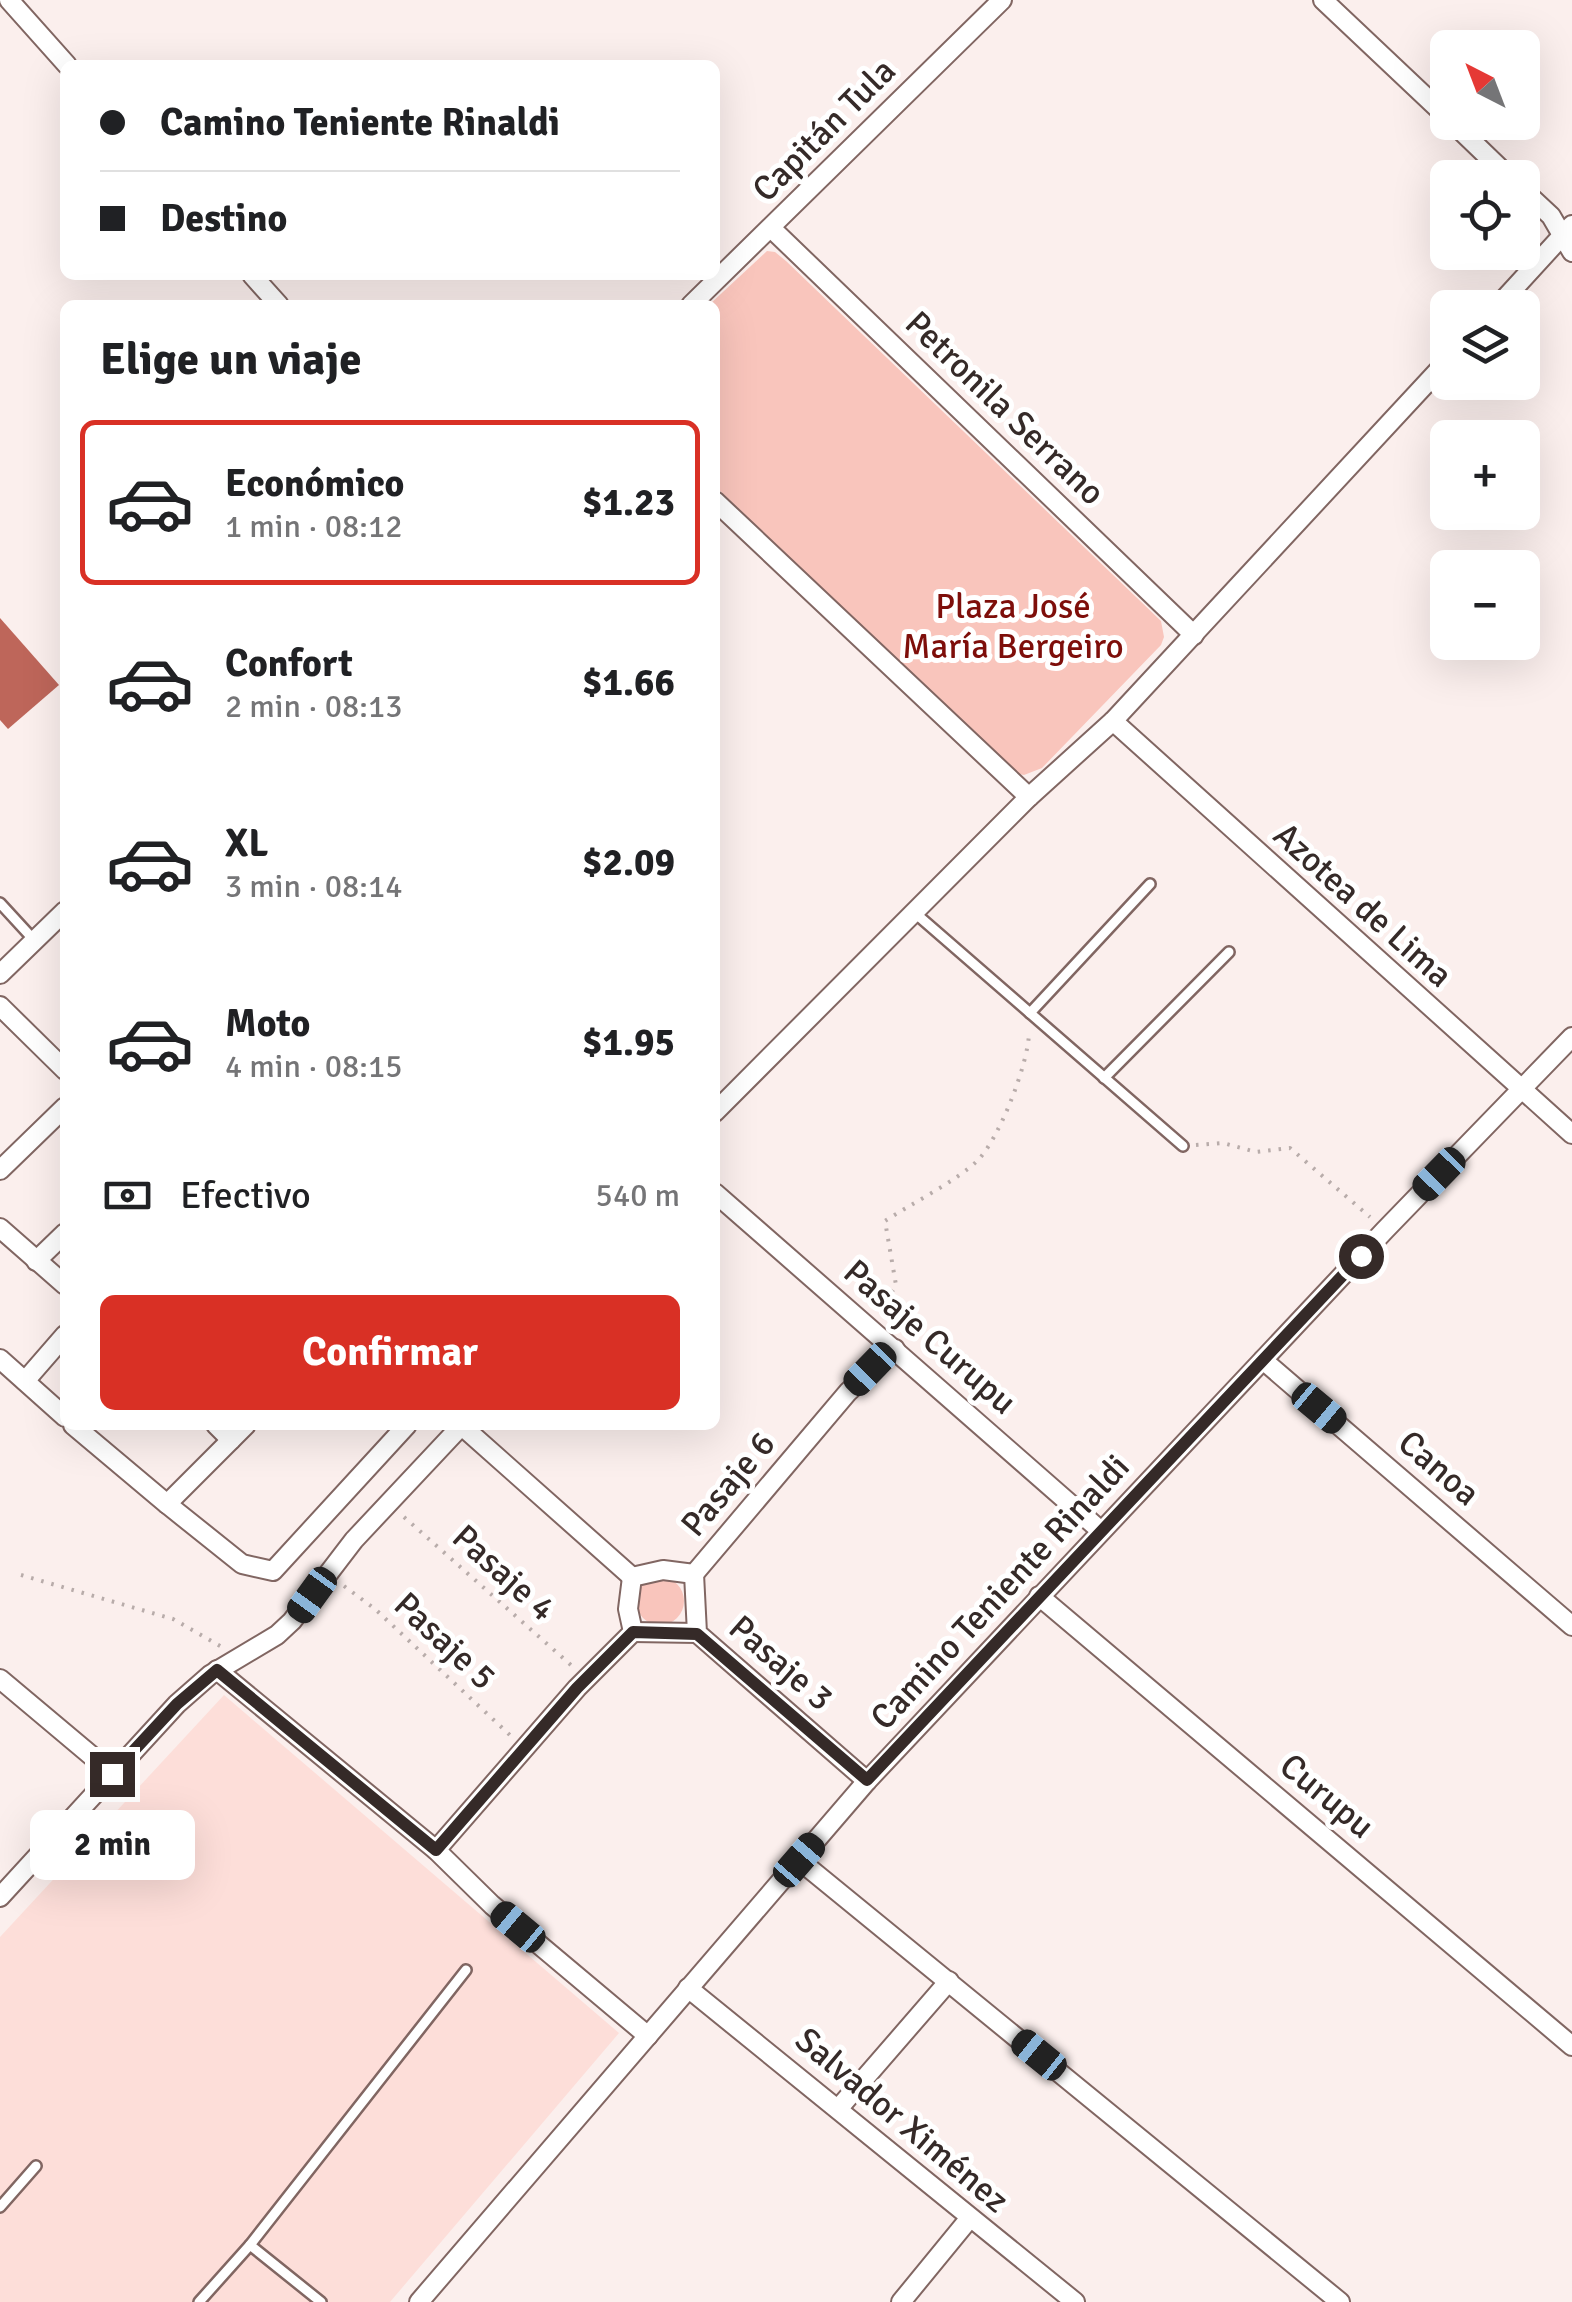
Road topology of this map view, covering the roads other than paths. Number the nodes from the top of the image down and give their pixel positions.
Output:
1 (9, 0) edge
2 (1002, 0) edge
3 (1323, 0) edge
4 (63, 60) edge
5 (1430, 101) edge
6 (1471, 140) edge
7 (1491, 160) edge
8 (1540, 206) edge
9 (771, 228) junction
10 (1569, 238) edge
11 (720, 277) edge
12 (256, 280) edge
13 (717, 280) edge
14 (1515, 290) edge
15 (274, 300) edge
16 (696, 300) edge
17 (1430, 379) edge
18 (720, 506) edge
19 (1194, 635) junction
20 (1112, 721) junction
21 (1029, 798) junction
22 (1150, 884) dead end
23 (0, 903) edge
24 (915, 913) junction
25 (60, 916) edge
26 (34, 940) junction
27 (1228, 952) dead end
28 (0, 974) edge
29 (0, 1006) edge
30 (1030, 1013) junction
31 (1572, 1036) edge
32 (60, 1065) edge
33 (1104, 1078) junction
34 (1520, 1091) junction
35 (720, 1107) edge
36 (60, 1112) edge
37 (1572, 1134) edge
38 (1183, 1146) road end
39 (0, 1170) edge
40 (720, 1197) edge
41 (0, 1228) edge
42 (60, 1237) edge
43 (36, 1260) junction
44 (60, 1281) edge
45 (60, 1341) edge
46 (895, 1348) junction
47 (0, 1359) edge
48 (1263, 1360) junction
49 (25, 1381) junction
50 (60, 1413) edge
51 (79, 1430) edge
52 (221, 1430) edge
53 (241, 1430) edge
54 (403, 1430) edge
55 (458, 1430) edge
56 (467, 1430) edge
57 (231, 1440) junction
58 (166, 1504) junction
59 (1101, 1532) junction
60 (694, 1574) junction
61 (632, 1577) junction
62 (1039, 1596) junction
63 (1571, 1623) edge
64 (633, 1632) junction
65 (697, 1634) junction
66 (217, 1670) junction
67 (0, 1679) edge
68 (112, 1774) junction
69 (867, 1780) junction
70 (436, 1850) junction
71 (799, 1860) junction
72 (0, 1897) edge
73 (466, 1970) dead end
74 (949, 1981) junction
75 (688, 1988) junction
76 (648, 2036) junction
77 (1572, 2046) edge
78 (838, 2108) junction
79 (36, 2166) dead end
80 (0, 2207) edge
81 (968, 2218) junction
82 (250, 2245) junction
83 (199, 2302) edge
84 (322, 2302) edge
85 (420, 2302) edge
86 (901, 2302) edge
87 (1075, 2302) edge
88 (1340, 2302) edge

1 - 4 street
2 - 9 street, Capitán Tula
3 - 5 street
6 - 7 street
8 - 10 street
9 - 11 street, Capitán Tula
9 - 19 street, Petronila Serrano
10 - 14 street
12 - 15 street
13 - 16 street, Capitán Tula
17 - 19 street
18 - 21 street
19 - 20 street
20 - 21 street
20 - 34 street, Azotea de Lima
21 - 24 street
22 - 30 lane
23 - 26 lane
24 - 30 lane
24 - 35 street
25 - 26 street
26 - 28 street
27 - 33 lane
29 - 32 street
30 - 33 lane
31 - 34 street, Camino Teniente Rinaldi
33 - 38 lane
34 - 37 street, Azotea de Lima
34 - 48 street, Camino Teniente Rinaldi
36 - 39 street
40 - 46 street, Pasaje Curupu
41 - 43 street
42 - 43 street
43 - 44 street
45 - 49 street
46 - 59 street, Pasaje Curupu
46 - 60 street, Pasaje 6
47 - 49 street
48 - 59 street, Camino Teniente Rinaldi
48 - 63 street, Canoa
49 - 50 street
51 - 58 street
52 - 57 street
53 - 57 street
54 - 58 street
55 - 66 street
56 - 61 street
57 - 58 street
59 - 62 street, Camino Teniente Rinaldi
60 - 61 street, Pasaje 6
60 - 65 street, Pasaje 3
61 - 64 street
62 - 69 street, Camino Teniente Rinaldi
62 - 77 street, Curupu
64 - 65 street
64 - 70 street
65 - 69 street, Pasaje 3
66 - 68 street
66 - 70 street
67 - 68 street
68 - 72 street
69 - 71 street, Camino Teniente Rinaldi
70 - 76 street
71 - 74 street
71 - 75 street, Camino Teniente Rinaldi
73 - 82 lane
74 - 78 street
74 - 88 street
75 - 76 street, Camino Teniente Rinaldi
75 - 78 street, Salvador Ximénez
76 - 85 street, Camino Teniente Rinaldi
78 - 81 street, Salvador Ximénez
79 - 80 lane
81 - 86 street
81 - 87 street, Salvador Ximénez
82 - 83 lane
82 - 84 lane

